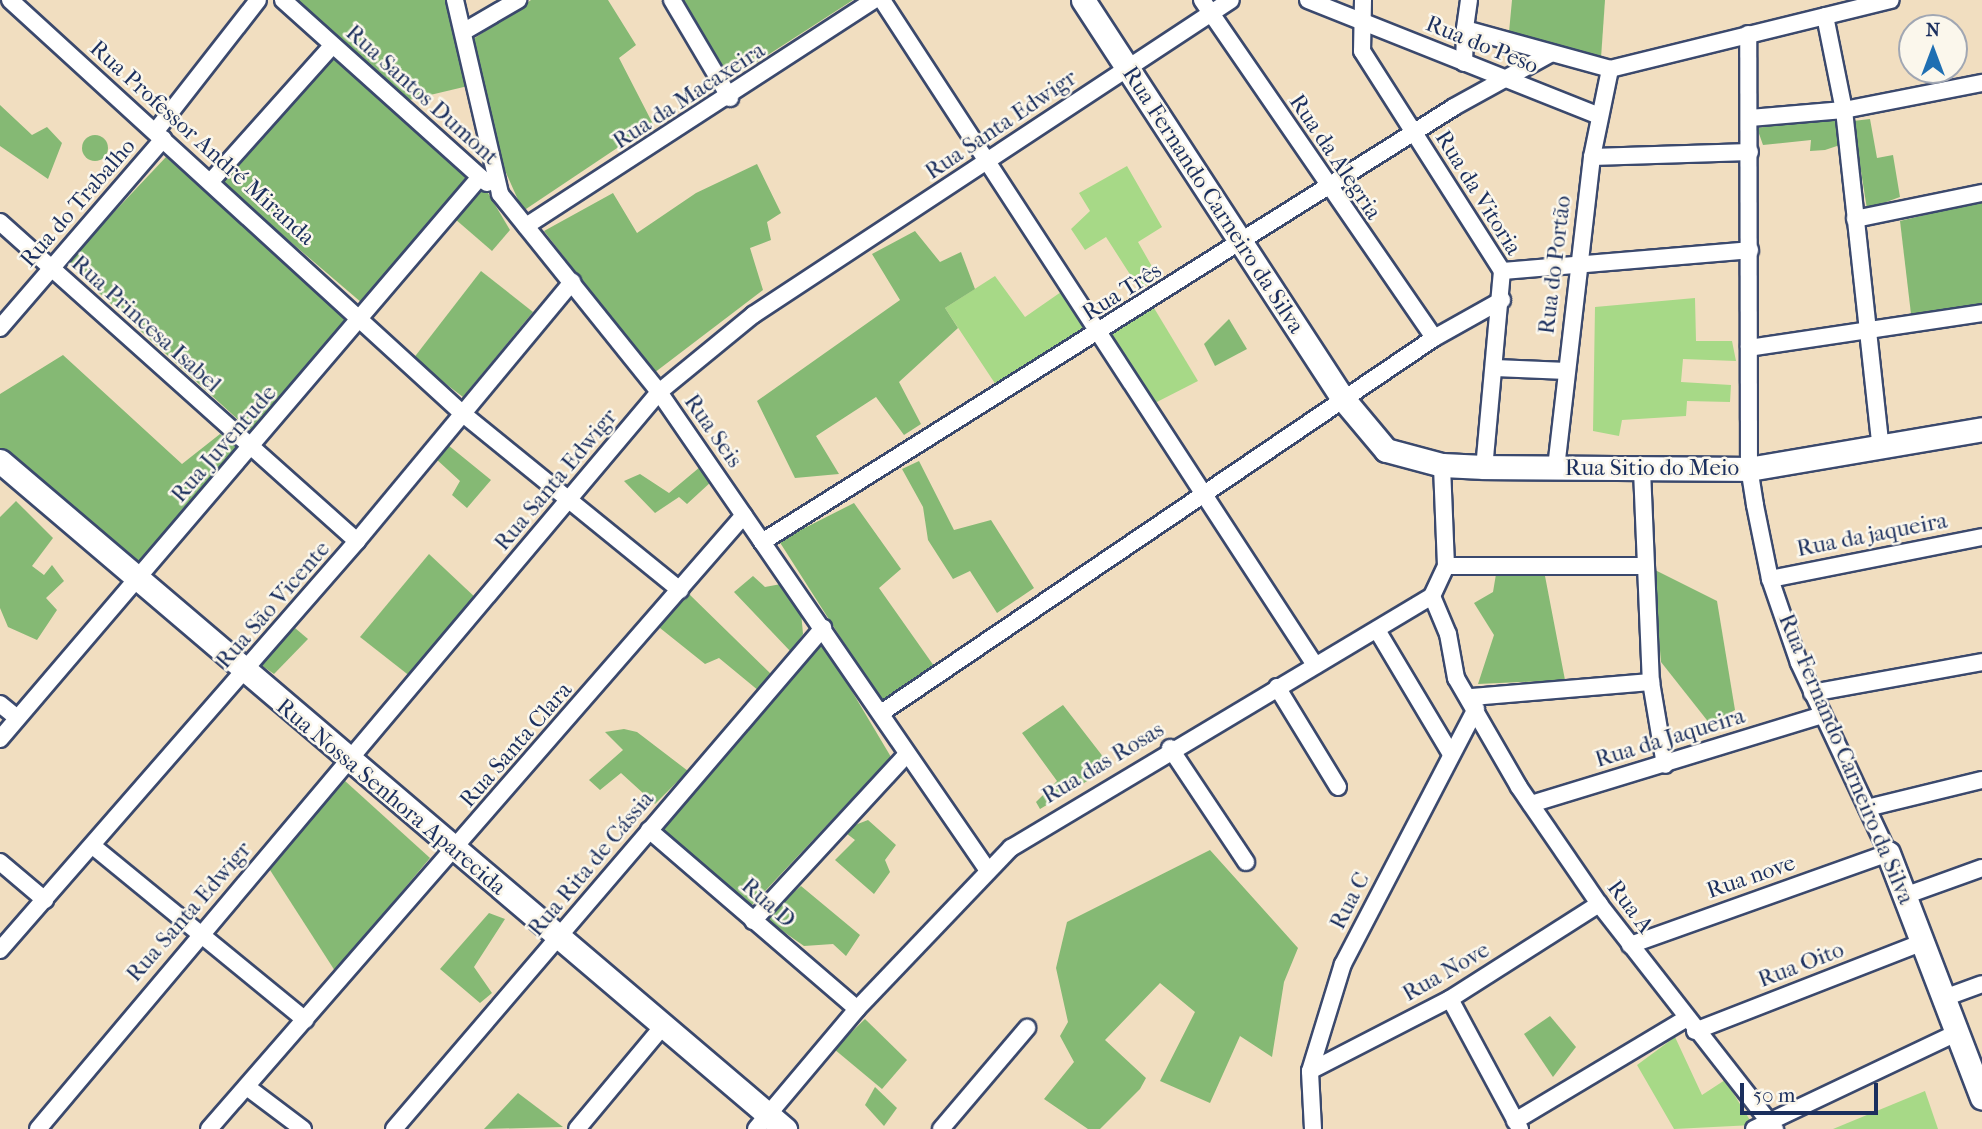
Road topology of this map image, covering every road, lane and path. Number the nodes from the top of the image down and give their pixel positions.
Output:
1 (10, 0) edge
2 (258, 0) edge
3 (283, 0) edge
4 (454, 0) edge
5 (518, 0) edge
6 (672, 0) edge
7 (874, 0) edge
8 (882, 0) edge
9 (1083, 0) edge
10 (1231, 0) edge
11 (1308, 0) edge
12 (1363, 0) edge
13 (1469, 0) edge
14 (1891, 0) edge
15 (1205, 7) edge
16 (1825, 16) junction
17 (1359, 20) junction
18 (1465, 29) junction
19 (463, 32) junction
20 (1748, 34) junction
21 (332, 46) junction
22 (1550, 54) junction
23 (1464, 62) junction
24 (1126, 69) junction
25 (1610, 69) junction
26 (1505, 79) junction
27 (1982, 83) edge
28 (730, 99) junction
29 (1844, 110) junction
30 (1599, 116) junction
31 (1750, 118) junction
32 (1414, 134) junction
33 (159, 136) junction
34 (1750, 152) junction
35 (1592, 157) junction
36 (988, 163) junction
37 (480, 177) junction
38 (212, 180) junction
39 (1328, 189) junction
40 (1982, 193) edge
41 (500, 194) junction
42 (1856, 219) junction
43 (0, 222) edge
44 (526, 226) junction
45 (1241, 242) junction
46 (1750, 250) junction
47 (50, 269) junction
48 (1577, 269) junction
49 (1502, 271) junction
50 (572, 282) junction
51 (1502, 300) junction
52 (1982, 313) edge
53 (362, 320) junction
54 (0, 328) edge
55 (1864, 333) junction
56 (1098, 334) junction
57 (1434, 338) junction
58 (1749, 348) junction
59 (1497, 368) junction
60 (1564, 371) junction
61 (659, 392) junction
62 (1344, 400) junction
63 (462, 413) junction
64 (1982, 429) edge
65 (251, 449) junction
66 (1881, 449) junction
67 (0, 461) edge
68 (1443, 465) junction
69 (1484, 467) junction
70 (1556, 468) junction
71 (1749, 469) junction
72 (1642, 470) junction
73 (1204, 495) junction
74 (569, 501) junction
75 (744, 515) junction
76 (1982, 537) edge
77 (357, 541) junction
78 (762, 542) junction
79 (1446, 566) junction
80 (1644, 566) junction
81 (1770, 579) junction
82 (135, 580) junction
83 (680, 590) junction
84 (1432, 596) junction
85 (823, 628) junction
86 (1377, 630) junction
87 (1982, 662) edge
88 (1315, 665) junction
89 (244, 673) junction
90 (1651, 682) junction
91 (1277, 687) junction
92 (1812, 693) junction
93 (1474, 703) junction
94 (0, 704) edge
95 (881, 713) junction
96 (1822, 715) junction
97 (17, 718) junction
98 (0, 739) edge
99 (1170, 748) junction
100 (1451, 754) junction
101 (906, 755) junction
102 (350, 764) junction
103 (1665, 765) junction
104 (1982, 780) edge
105 (1338, 787) dead end
106 (1531, 804) junction
107 (1867, 808) junction
108 (649, 830) junction
109 (94, 847) junction
110 (454, 853) junction
111 (1888, 853) junction
112 (0, 862) edge
113 (1246, 862) dead end
114 (1982, 868) edge
115 (987, 869) junction
116 (1907, 895) junction
117 (45, 900) junction
118 (1599, 904) junction
119 (753, 921) junction
120 (198, 933) junction
121 (558, 937) junction
122 (1923, 942) junction
123 (1630, 945) junction
124 (0, 950) edge
125 (1982, 985) edge
126 (1944, 998) junction
127 (1450, 999) junction
128 (857, 1009) junction
129 (305, 1020) junction
130 (1691, 1024) junction
131 (663, 1026) junction
132 (1027, 1028) dead end
133 (1956, 1033) junction
134 (1310, 1071) junction
135 (247, 1087) junction
136 (1982, 1098) edge
137 (770, 1124) edge
138 (1771, 1124) edge
139 (1517, 1125) edge
140 (39, 1128) edge
141 (209, 1129) edge
142 (303, 1129) edge
143 (394, 1129) edge
144 (577, 1129) edge
145 (941, 1129) edge
146 (1314, 1129) edge
147 (1754, 1129) edge

1 - 33 street, Rua Professor André Miranda
2 - 33 street, Rua do Trabalho
3 - 21 street, Rua Santos Dumont
4 - 19 street, Rua Seis
5 - 19 street
6 - 28 street
7 - 28 street, Rua da Macaxeira
8 - 36 street
9 - 24 street, Rua Fernando Carneiro da Silva
10 - 15 street, Rua Santa Edwigr
11 - 17 street, Rua do Peso
12 - 17 street, Rua da Vitoria
13 - 18 street
14 - 16 street
15 - 24 street, Rua Santa Edwigr
15 - 39 street, Rua da Alegria
16 - 20 street
16 - 29 street
17 - 23 street, Rua do Peso
17 - 32 street, Rua da Vitoria
18 - 22 street
18 - 23 street
19 - 41 street, Rua Seis
20 - 25 street
20 - 31 street, Rua Fernando Carneiro da Silva
21 - 37 street, Rua Santos Dumont
21 - 38 street
22 - 25 street
22 - 26 street, Rua Três
23 - 26 street, Rua do Peso
24 - 36 street, Rua Santa Edwigr
24 - 45 street, Rua Fernando Carneiro da Silva
25 - 30 street, Rua do Portão
26 - 30 street, Rua do Peso
26 - 32 street, Rua Três
27 - 29 street
28 - 44 street, Rua da Macaxeira
29 - 31 street
29 - 42 street
30 - 35 street, Rua do Portão
31 - 34 street, Rua Fernando Carneiro da Silva
32 - 39 street, Rua Três
32 - 49 street, Rua da Vitoria
33 - 38 street, Rua Professor André Miranda
33 - 47 street, Rua do Trabalho
34 - 35 street
34 - 46 street, Rua Fernando Carneiro da Silva
35 - 48 street, Rua do Portão
36 - 56 street
36 - 61 street, Rua Santa Edwigr
37 - 41 street, Rua Santos Dumont
37 - 53 street, Rua Juventude
38 - 53 street, Rua Professor André Miranda
39 - 45 street, Rua Três
39 - 57 street, Rua da Alegria
40 - 42 street
41 - 44 street, Rua Seis
42 - 55 street
43 - 47 street, Rua Princesa Isabel
44 - 50 street, Rua Seis
45 - 56 street, Rua Três
45 - 62 street, Rua Fernando Carneiro da Silva
46 - 48 street
46 - 58 street, Rua Fernando Carneiro da Silva
47 - 54 street, Rua do Trabalho
47 - 65 street, Rua Princesa Isabel
48 - 49 street
48 - 60 street, Rua do Portão
49 - 51 street, Rua da Vitoria
50 - 61 street, Rua Seis
50 - 63 street, Rua São Vicente
51 - 57 street
51 - 59 street, Rua da Vitoria
52 - 55 street
53 - 63 street, Rua Professor André Miranda
53 - 65 street, Rua Juventude
55 - 58 street
55 - 66 street
56 - 73 street
56 - 78 street, Rua Três
57 - 62 street
58 - 71 street, Rua Fernando Carneiro da Silva
59 - 60 street
59 - 69 street, Rua da Vitoria
60 - 70 street, Rua do Portão
61 - 74 street, Rua Santa Edwigr
61 - 75 street, Rua Seis
62 - 68 street, Rua Sitio do Meio
62 - 73 street
63 - 74 street
63 - 77 street, Rua São Vicente
64 - 66 street, Rua Sitio do Meio
65 - 77 street, Rua Princesa Isabel
65 - 82 street, Rua Juventude
66 - 71 street, Rua Sitio do Meio
67 - 82 street, Rua Nossa Senhora Aparecida
68 - 69 street, Rua Sitio do Meio
68 - 79 street
69 - 70 street, Rua Sitio do Meio
70 - 72 street, Rua Sitio do Meio
71 - 72 street, Rua Sitio do Meio
71 - 81 street, Rua Fernando Carneiro da Silva
72 - 80 street
73 - 88 street
73 - 95 street
74 - 83 street
74 - 102 street, Rua Santa Edwigr
75 - 78 street, Rua Seis
75 - 83 street, Rua Santa Clara
76 - 81 street, Rua da jaqueira
77 - 89 street, Rua São Vicente
78 - 85 street, Rua Seis
79 - 80 street
79 - 84 street
80 - 90 street
81 - 92 street, Rua Fernando Carneiro da Silva
82 - 89 street, Rua Nossa Senhora Aparecida
82 - 97 street, Rua Juventude
83 - 110 street, Rua Santa Clara
84 - 86 street, Rua das Rosas
84 - 93 street, Rua A
85 - 95 street, Rua Seis
85 - 108 street, Rua Rita de Cássia
86 - 88 street, Rua das Rosas
86 - 100 street
87 - 92 street
88 - 91 street, Rua das Rosas
89 - 102 street, Rua Nossa Senhora Aparecida
89 - 109 street, Rua São Vicente
90 - 93 street
90 - 103 street
91 - 99 street, Rua das Rosas
91 - 105 street
92 - 96 street, Rua Fernando Carneiro da Silva
93 - 100 street, Rua C
93 - 106 street, Rua A
94 - 97 street
95 - 101 street, Rua Seis
96 - 103 street, Rua da Jaqueira
96 - 107 street, Rua Fernando Carneiro da Silva
97 - 98 street, Rua Juventude
99 - 113 street
99 - 115 street, Rua das Rosas
100 - 134 street, Rua C
101 - 115 street, Rua Seis
101 - 119 street
102 - 110 street, Rua Nossa Senhora Aparecida
102 - 120 street, Rua Santa Edwigr
103 - 106 street, Rua da Jaqueira
104 - 107 street
106 - 118 street, Rua A
107 - 111 street, Rua Fernando Carneiro da Silva
108 - 119 street, Rua D
108 - 121 street, Rua Rita de Cássia
109 - 117 street, Rua São Vicente
109 - 120 street
110 - 121 street, Rua Nossa Senhora Aparecida
110 - 129 street, Rua Santa Clara
111 - 116 street, Rua Fernando Carneiro da Silva
111 - 123 street, Rua nove
112 - 117 street
114 - 116 street
115 - 128 street, Rua das Rosas
116 - 122 street, Rua Fernando Carneiro da Silva
117 - 124 street, Rua São Vicente
118 - 123 street, Rua A
118 - 127 street, Rua Nove
119 - 128 street, Rua D
120 - 129 street
120 - 140 street, Rua Santa Edwigr
121 - 131 street, Rua Nossa Senhora Aparecida
121 - 143 street, Rua Rita de Cássia
122 - 126 street, Rua Fernando Carneiro da Silva
122 - 130 street, Rua Oito
123 - 130 street, Rua A
125 - 126 street
126 - 133 street, Rua Fernando Carneiro da Silva
127 - 134 street, Rua Nove
127 - 139 street
128 - 137 street, Rua das Rosas
129 - 135 street, Rua Santa Clara
130 - 138 street, Rua A
130 - 139 street, Rua Oito
131 - 137 street, Rua Nossa Senhora Aparecida
131 - 144 street
132 - 145 street
133 - 136 street, Rua Fernando Carneiro da Silva
133 - 138 street
134 - 146 street, Rua C
135 - 141 street, Rua Santa Clara
135 - 142 street
138 - 147 street

